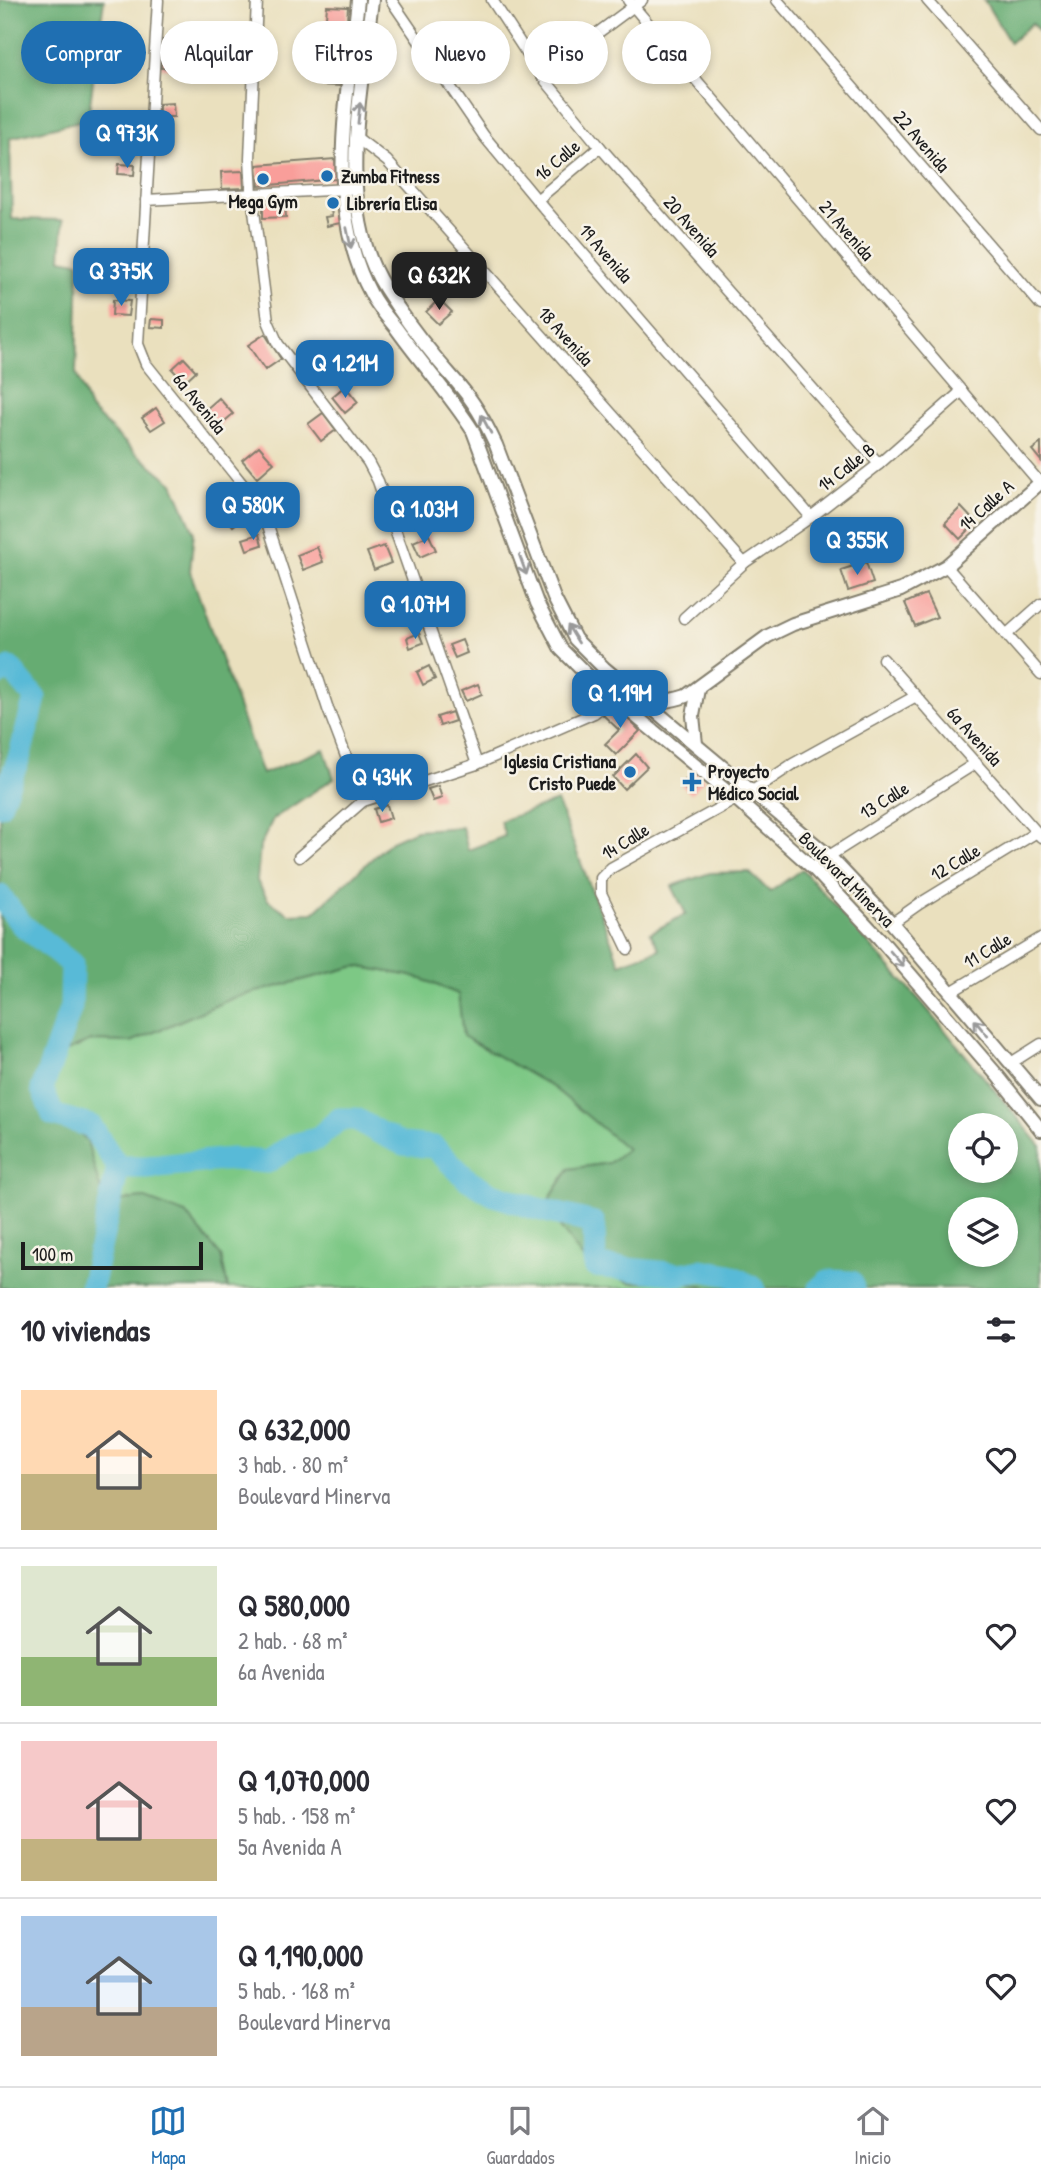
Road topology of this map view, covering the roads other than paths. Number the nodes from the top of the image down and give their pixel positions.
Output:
1 (158, 0) edge
2 (257, 0) edge
3 (358, 0) edge
4 (372, 0) edge
5 (391, 0) edge
6 (492, 0) edge
7 (776, 0) edge
8 (927, 0) edge
9 (634, 2) edge
10 (608, 22) edge
11 (524, 49) edge
12 (548, 84) edge
13 (1041, 130) edge
14 (357, 138) junction
15 (600, 147) junction
16 (355, 189) junction
17 (341, 190) junction
18 (252, 195) junction
19 (146, 200) junction
20 (537, 200) junction
21 (1041, 305) edge
22 (962, 391) junction
23 (879, 464) junction
24 (1040, 482) edge
25 (811, 517) junction
26 (744, 564) junction
27 (946, 566) junction
28 (1041, 604) edge
29 (684, 618) dead end
30 (1006, 635) junction
31 (883, 659) dead end
32 (1041, 674) edge
33 (698, 689) junction
34 (916, 696) junction
35 (614, 697) junction
36 (643, 700) junction
37 (696, 744) junction
38 (976, 763) junction
39 (477, 764) junction
40 (751, 792) junction
41 (736, 799) junction
42 (363, 801) junction
43 (794, 827) junction
44 (1039, 834) edge
45 (829, 856) junction
46 (299, 857) dead end
47 (813, 868) junction
48 (892, 923) junction
49 (1041, 937) edge
50 (628, 949) dead end
51 (950, 991) junction
52 (928, 995) junction
53 (940, 1010) junction
54 (1041, 1044) edge
55 (1011, 1063) junction
56 (1041, 1099) edge
57 (1041, 1130) edge

1 - 19 street, 6a Avenida
2 - 18 street
3 - 17 street, Boulevard Minerva
14 -> 4 street, Boulevard Minerva
5 - 20 street, 19 Avenida
6 - 11 street, 20 Avenida
7 - 21 street, 22 Avenida
8 - 13 street
9 - 10 street
9 - 22 street, 21 Avenida
12 - 15 street, 20 Avenida
14 - 16 street, Boulevard Minerva
14 - 26 street, 18 Avenida
15 - 20 street, 16 Calle
15 - 23 street, 20 Avenida
16 - 17 street
36 -> 16 street, Boulevard Minerva
17 - 18 street
17 -> 35 street, Boulevard Minerva
18 - 19 street
18 - 39 street
19 - 42 street, 6a Avenida
20 - 25 street, 19 Avenida
22 - 23 street, 14 Calle B
22 - 24 street, 21 Avenida
23 - 25 street, 14 Calle B
24 - 27 street, 14 Calle A
25 - 26 street, 14 Calle B
26 - 29 street, 14 Calle B
27 - 30 street
27 - 33 street, 14 Calle A
28 - 30 street
30 - 32 street
31 - 34 street, 6a Avenida
33 - 36 street, 14 Calle A
33 - 37 street
34 - 38 street, 6a Avenida
34 - 40 street
35 - 39 street
35 - 41 street, Boulevard Minerva
36 - 37 street, Boulevard Minerva
37 - 40 street, Boulevard Minerva
38 - 44 street, 6a Avenida
38 - 45 street, 13 Calle
39 - 42 street
40 - 43 street, Boulevard Minerva
41 - 43 street
41 - 47 street, Boulevard Minerva
41 - 50 street, 14 Calle
42 - 46 street
43 - 45 street, Boulevard Minerva
44 - 48 street, 12 Calle
45 - 47 street, 13 Calle
45 - 48 street, Boulevard Minerva
47 -> 52 street, Boulevard Minerva
48 - 51 street, Boulevard Minerva
49 - 51 street, 11 Calle
51 - 52 street
51 - 53 street
55 -> 51 street, Boulevard Minerva
52 - 53 street, Boulevard Minerva
53 - 57 street, Boulevard Minerva
54 - 55 street
55 - 56 street, Boulevard Minerva

